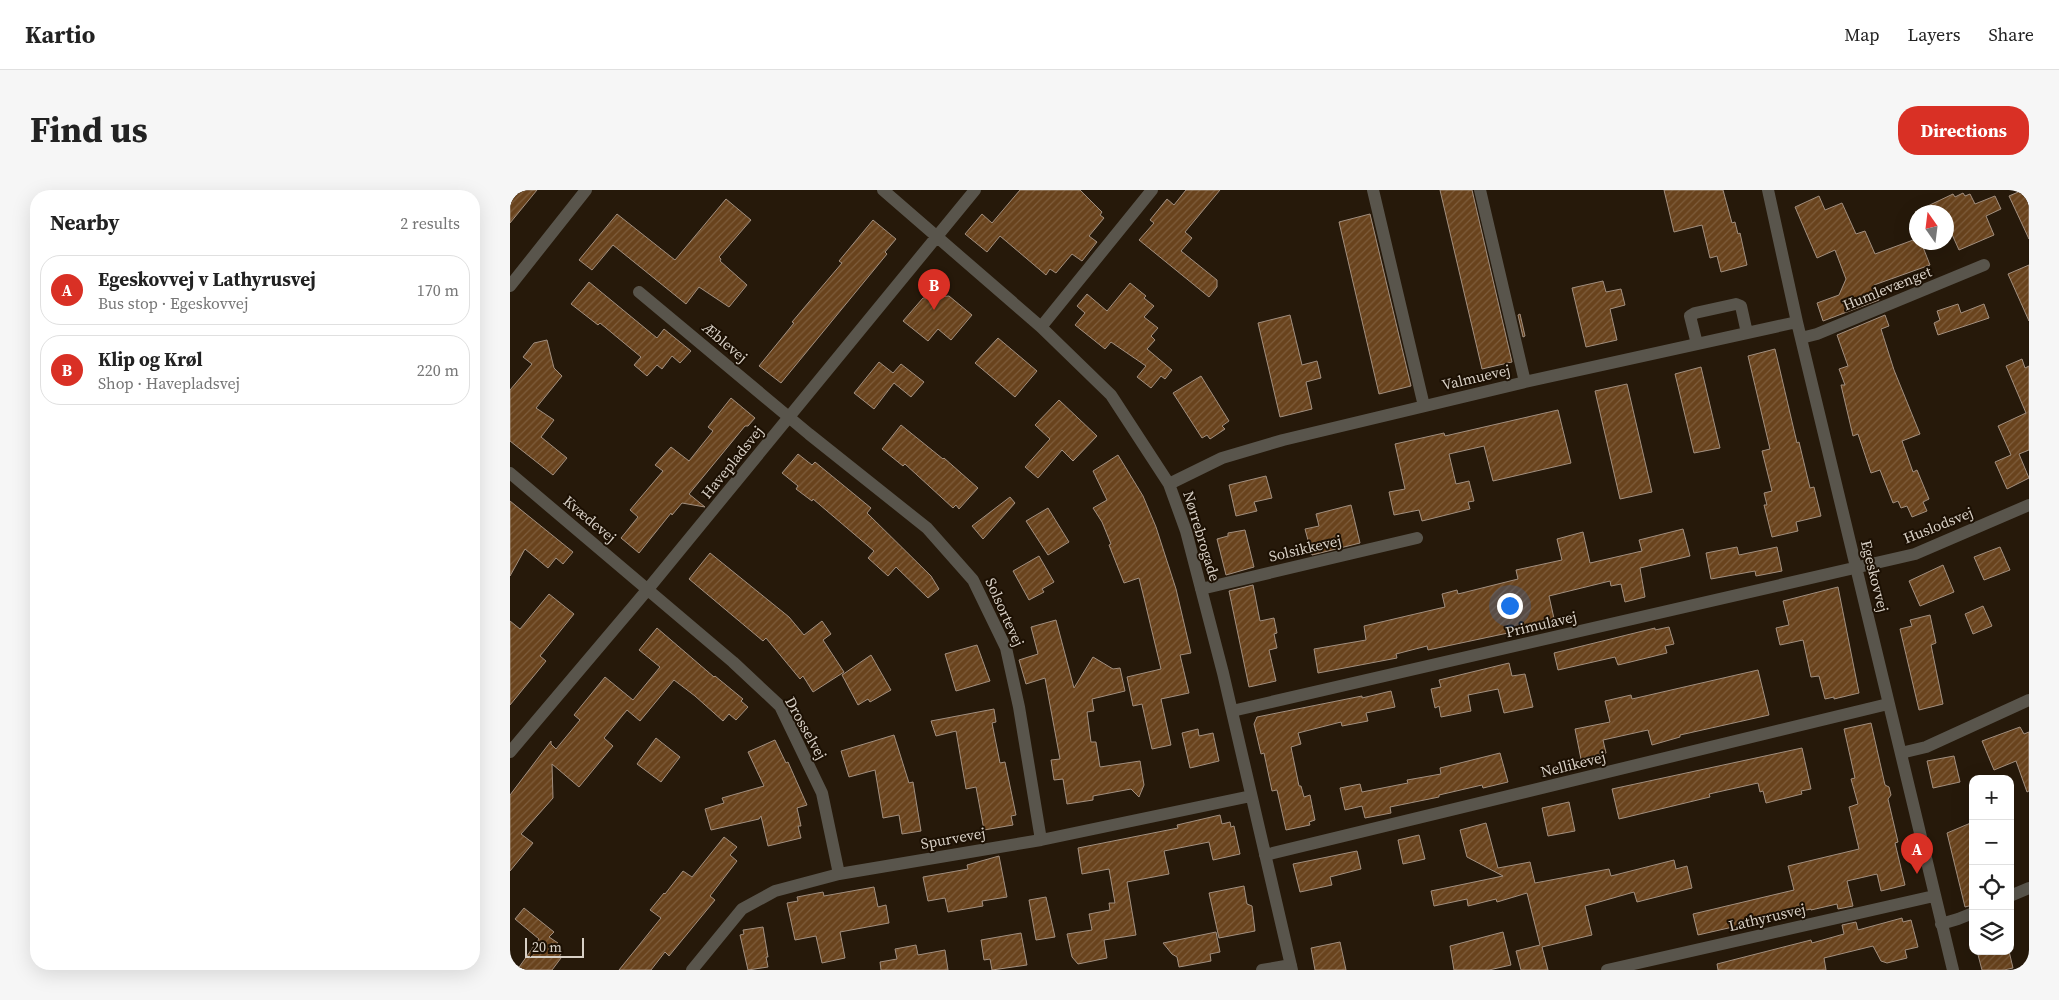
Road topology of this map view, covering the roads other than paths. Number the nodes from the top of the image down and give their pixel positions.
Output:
1 (586, 190) edge
2 (883, 190) edge
3 (974, 190) edge
4 (1152, 190) edge
5 (1373, 190) edge
6 (1480, 190) edge
7 (1768, 190) edge
8 (936, 238) junction
9 (1984, 265) dead end
10 (510, 286) edge
11 (639, 292) dead end
12 (1797, 322) junction
13 (1041, 328) junction
14 (1748, 333) junction
15 (1801, 338) junction
16 (1697, 344) junction
17 (1526, 382) junction
18 (1424, 406) junction
19 (790, 417) junction
20 (510, 473) edge
21 (1169, 484) junction
22 (2029, 505) edge
23 (1418, 538) dead end
24 (1857, 569) junction
25 (648, 589) junction
26 (1201, 589) junction
27 (2029, 700) edge
28 (1888, 704) junction
29 (1232, 711) junction
30 (510, 752) edge
31 (1901, 753) junction
32 (1251, 796) junction
33 (1041, 840) junction
34 (1265, 855) junction
35 (839, 874) junction
36 (2029, 888) edge
37 (2014, 894) edge
38 (1934, 896) junction
39 (1969, 915) edge
40 (1941, 924) junction
41 (1291, 967) edge
42 (692, 970) edge
43 (1262, 970) edge
44 (1607, 970) edge
45 (1953, 970) edge

1 - 10 street
2 - 8 street, Nørrebrogade
3 - 8 street, Havepladsvej
4 - 13 street
5 - 18 street
6 - 17 street
7 - 12 street, Egeskovvej
8 - 13 street, Nørrebrogade
8 - 19 street, Havepladsvej
9 - 15 street, Humlevænget
11 - 19 street, Æblevej
12 - 14 street, Valmuevej
12 - 15 street, Egeskovvej
13 - 21 street, Nørrebrogade
14 - 16 street, Valmuevej
14 - 16 street
15 - 24 street, Egeskovvej
16 - 17 street, Valmuevej
17 - 18 street, Valmuevej
18 - 21 street, Valmuevej
19 - 25 street, Havepladsvej
19 - 33 street, Solsortevej
20 - 25 street, Kvædevej
21 - 26 street, Nørrebrogade
22 - 24 street, Huslodsvej
23 - 26 street, Solsikkevej
24 - 28 street, Egeskovvej
24 - 29 street, Primulavej
25 - 30 street, Havepladsvej
25 - 35 street, Drosselvej
26 - 29 street, Nørrebrogade
27 - 31 street
28 - 31 street, Egeskovvej
28 - 34 street, Nellikevej
29 - 32 street, Nørrebrogade
31 - 38 street, Egeskovvej
32 - 33 street, Spurvevej
32 - 34 street, Nørrebrogade
33 - 35 street, Spurvevej
34 - 41 street, Nørrebrogade
35 - 42 street, Spurvevej
36 - 37 street
38 - 40 street, Egeskovvej
38 - 44 street, Lathyrusvej
39 - 40 street
40 - 45 street, Egeskovvej
41 - 43 street

